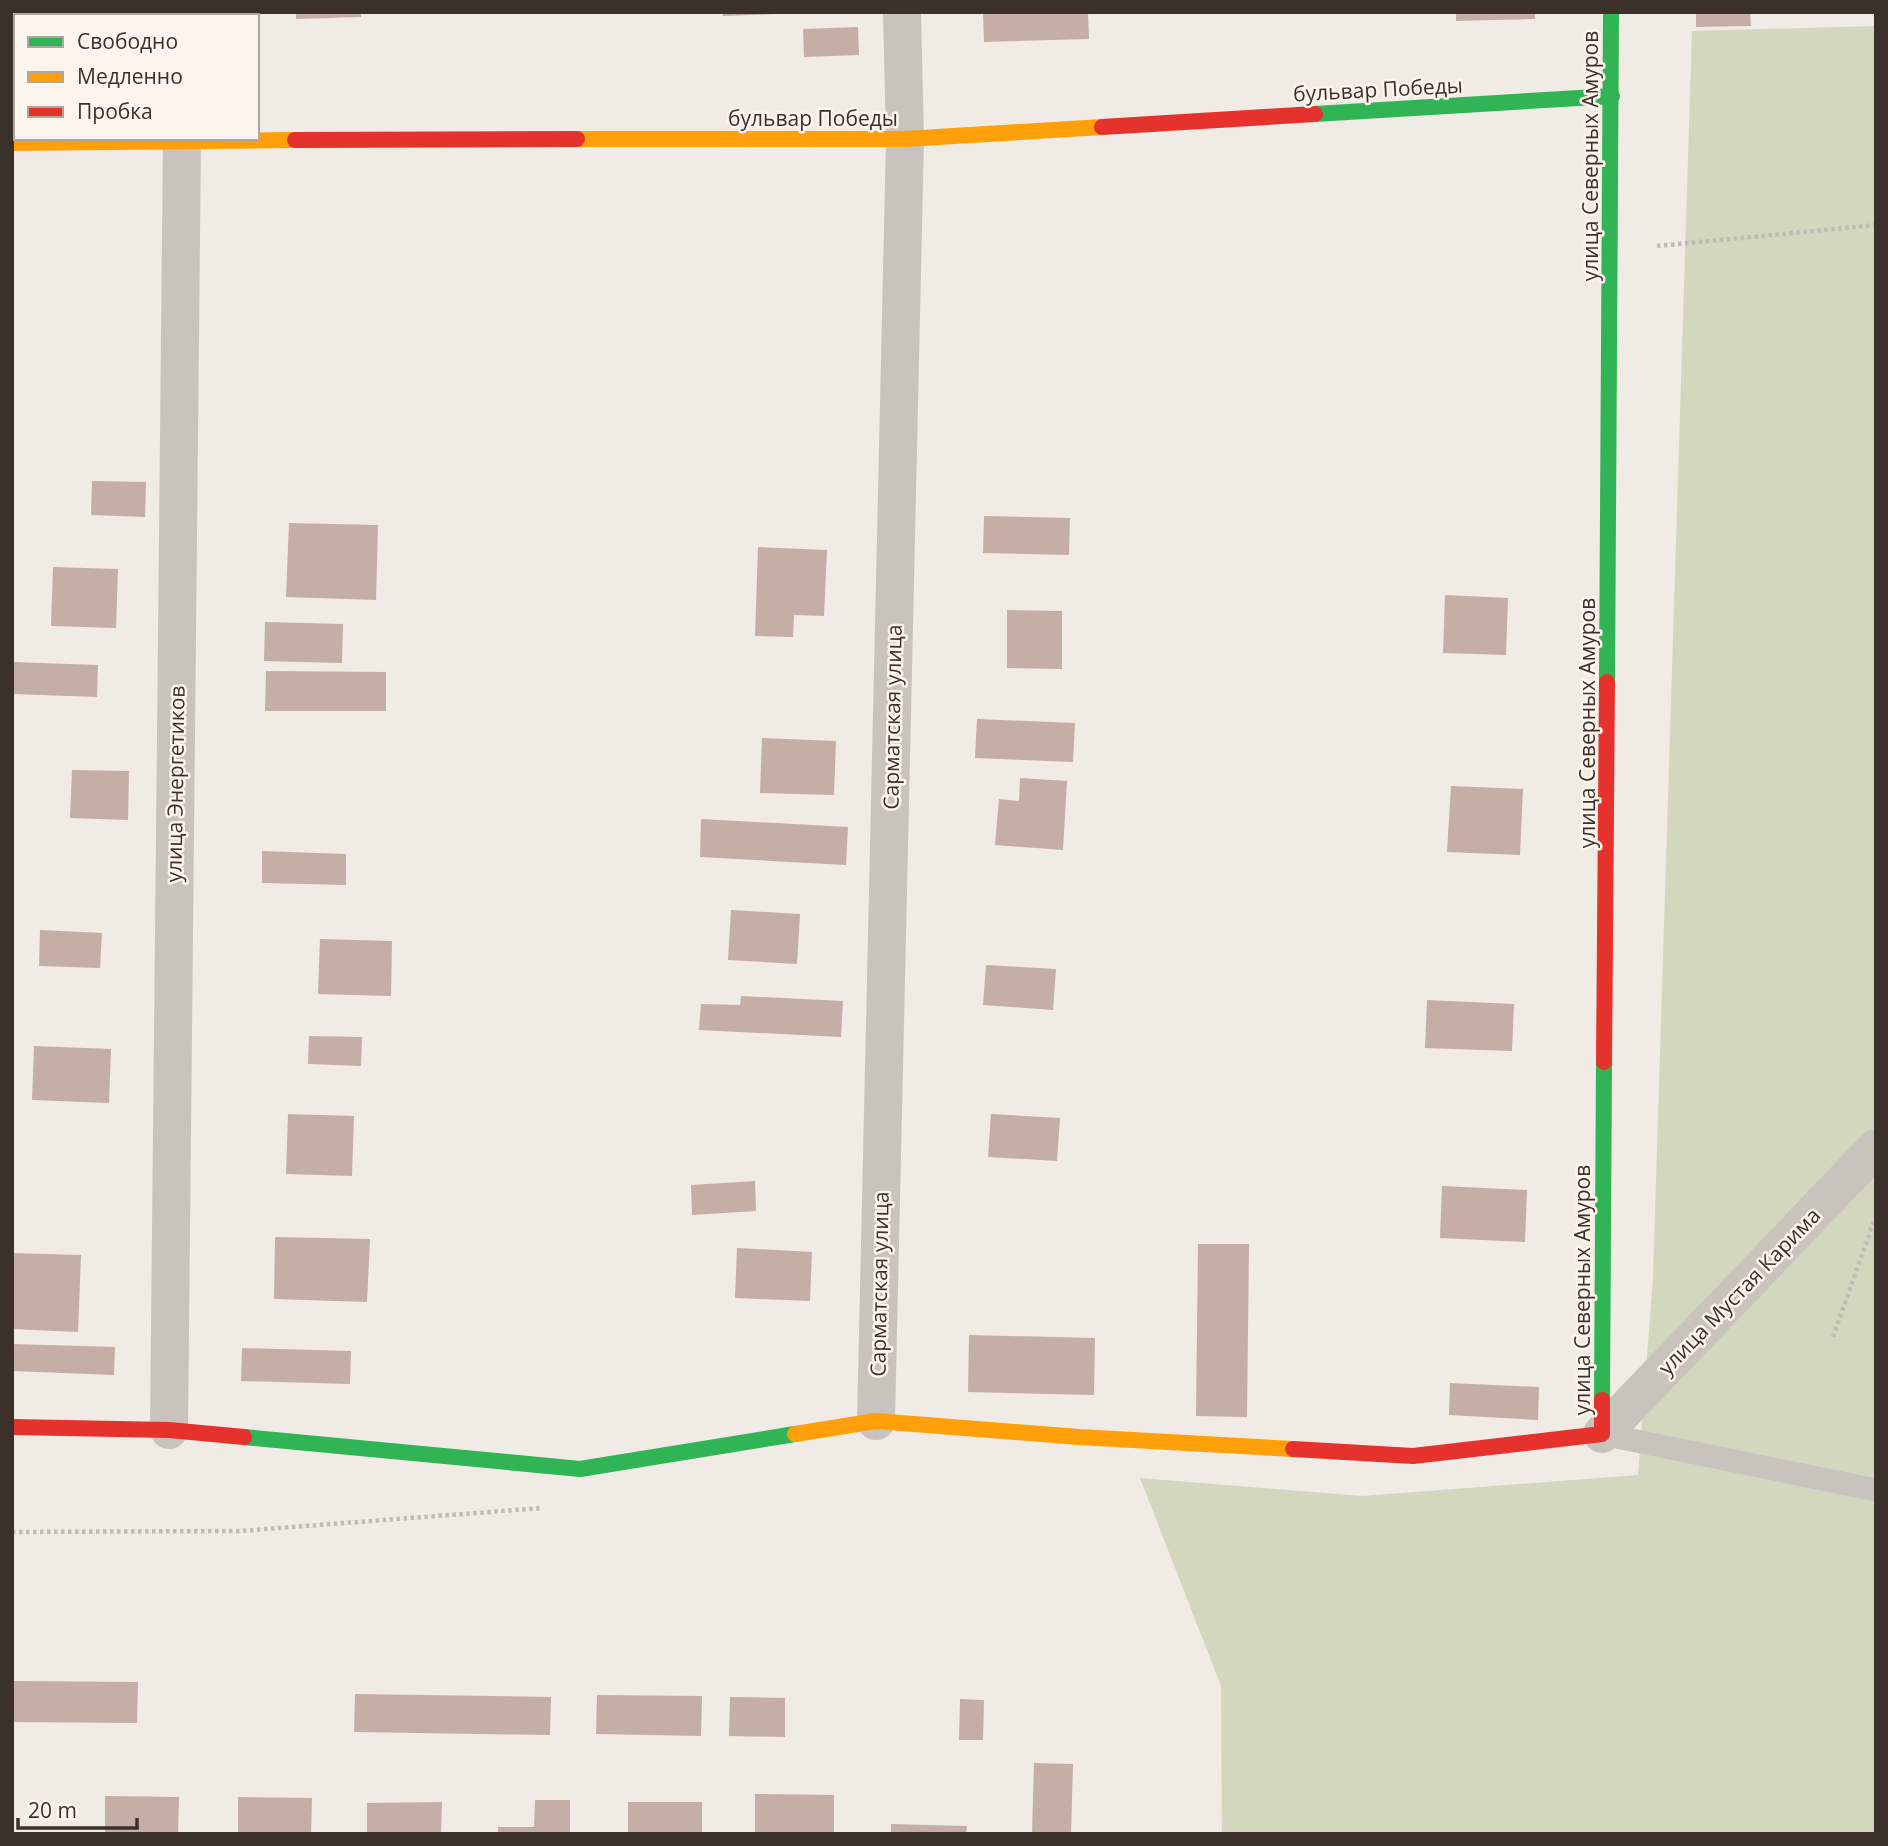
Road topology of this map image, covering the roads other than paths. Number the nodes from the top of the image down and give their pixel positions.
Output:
1 (902, 12) edge
2 (1611, 12) edge
3 (1612, 96) junction
4 (259, 139) edge
5 (905, 139) junction
6 (140, 140) edge
7 (182, 140) edge
8 (12, 143) edge
9 (1876, 1148) edge
10 (876, 1421) junction
11 (12, 1427) edge
12 (169, 1430) junction
13 (1602, 1434) junction
14 (1876, 1490) edge

1 - 5 street, Сарматская улица
2 - 3 street, улица Северных Амуров
3 - 5 street, бульвар Победы
3 - 13 street, улица Северных Амуров
4 - 5 street, бульвар Победы
5 - 10 street, Сарматская улица
6 - 8 street, бульвар Победы
7 - 12 street, улица Энергетиков
9 - 13 street, улица Мустая Карима
10 - 12 street
10 - 13 street
11 - 12 street
13 - 14 lane

